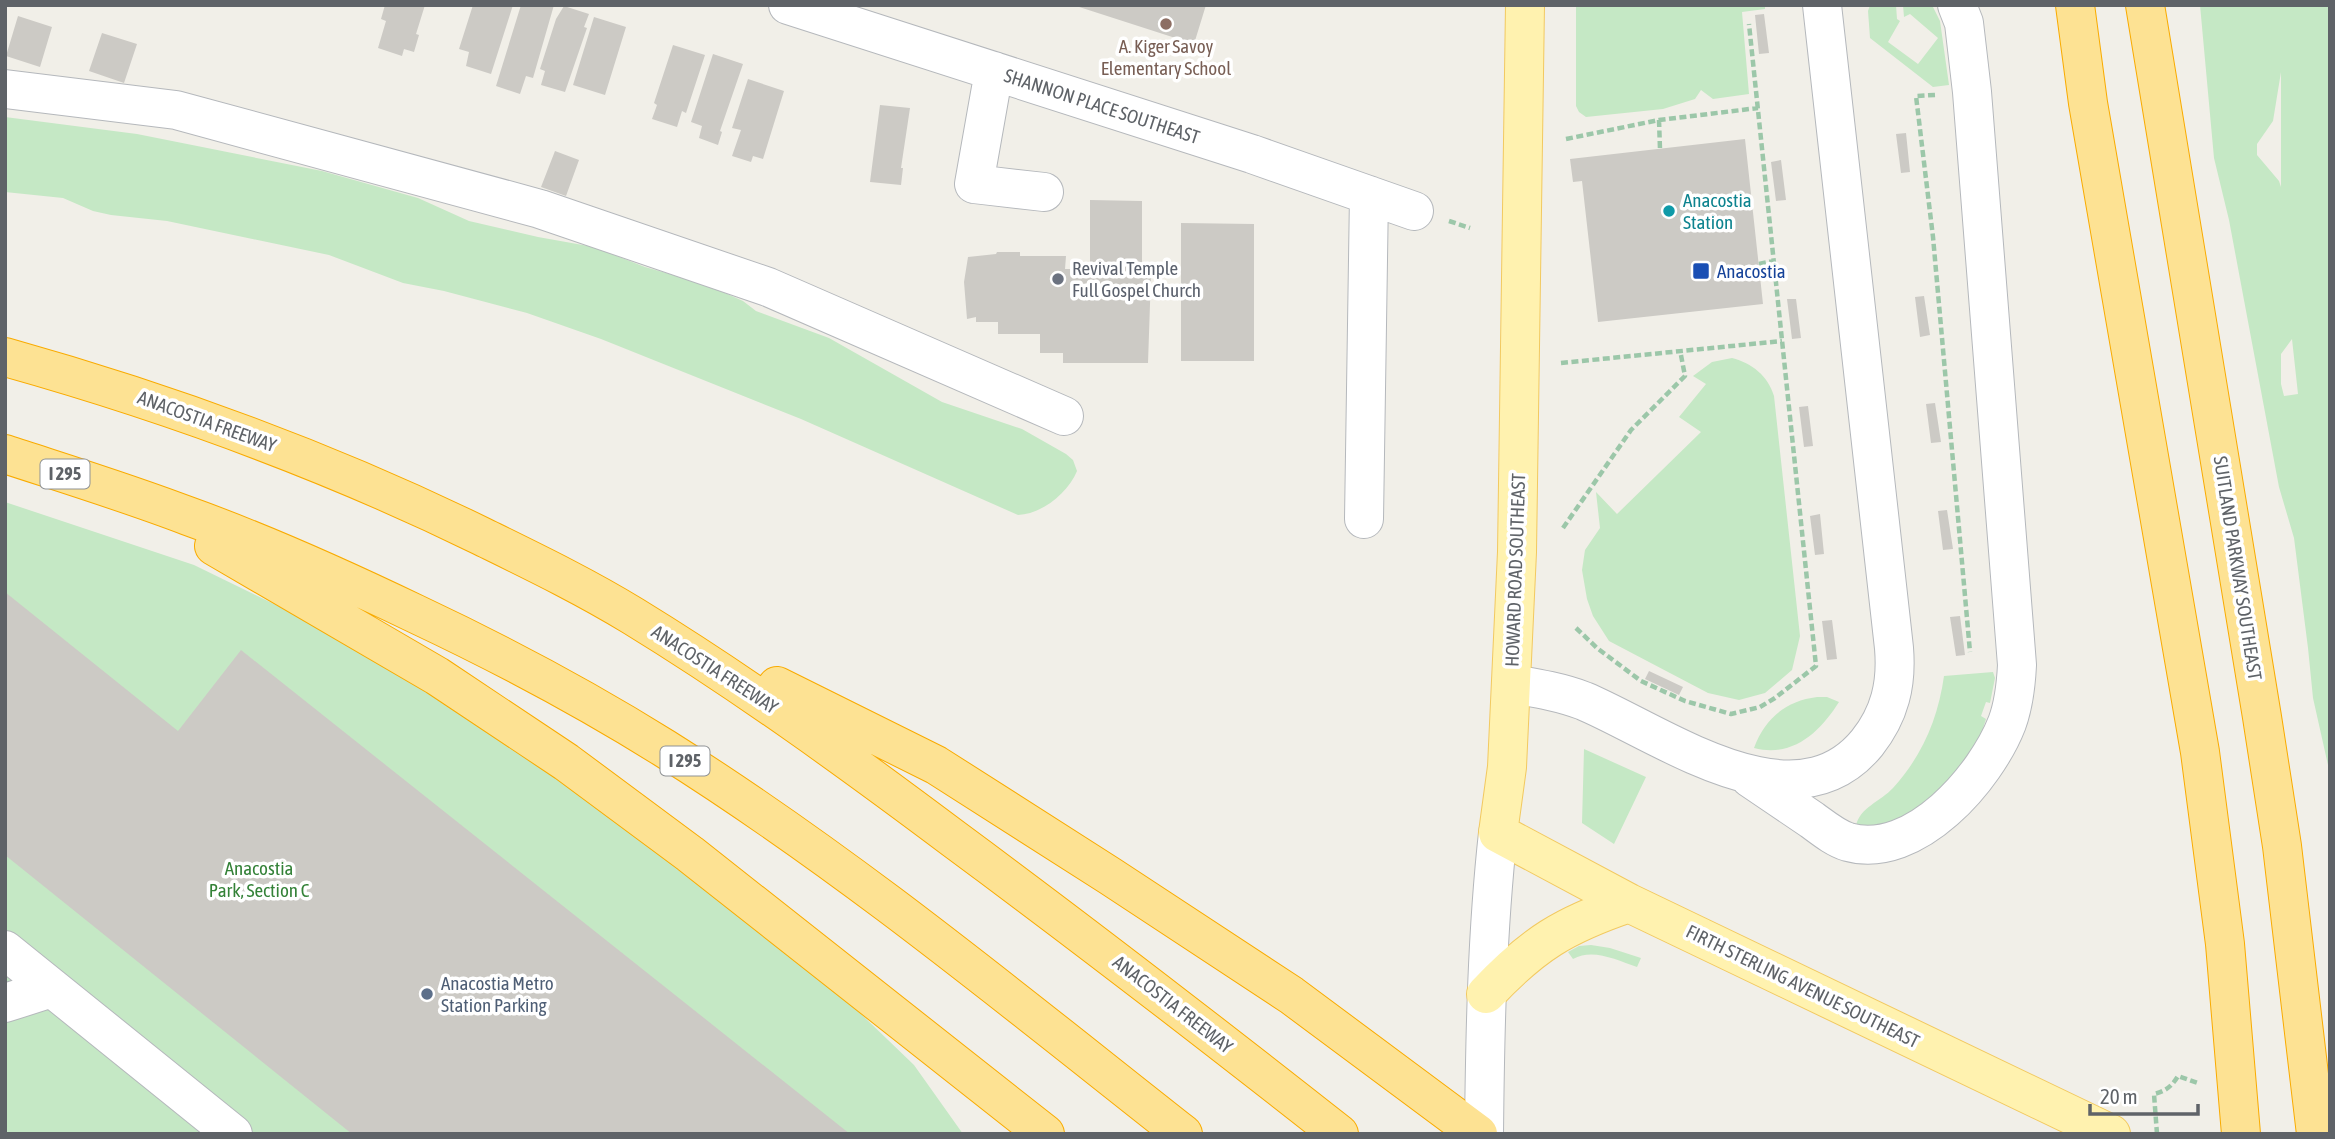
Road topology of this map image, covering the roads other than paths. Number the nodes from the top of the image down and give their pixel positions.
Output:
1 (788, 5) edge
2 (1524, 5) edge
3 (1822, 5) edge
4 (2075, 5) edge
5 (2145, 5) edge
6 (1962, 11) edge
7 (994, 71) junction
8 (5, 89) edge
9 (1044, 192) dead end
10 (1369, 195) junction
11 (1414, 211) dead end
12 (5, 357) edge
13 (1063, 416) dead end
14 (5, 454) edge
15 (125, 494) junction
16 (1364, 519) dead end
17 (631, 614) junction
18 (1511, 684) junction
19 (1742, 772) junction
20 (1498, 833) junction
21 (1629, 903) junction
22 (5, 950) edge
23 (52, 988) junction
24 (1486, 994) junction
25 (5, 1003) edge
26 (233, 1134) edge
27 (1045, 1134) edge
28 (1183, 1134) edge
29 (1339, 1134) edge
30 (1478, 1134) edge
31 (1484, 1134) edge
32 (2110, 1134) edge
33 (2241, 1134) edge
34 (2316, 1134) edge

1 - 7 street, SHANNON PLACE SOUTHEAST
2 - 18 main road, HOWARD ROAD SOUTHEAST
3 - 19 street
4 - 33 highway
5 - 34 highway, SUITLAND PARKWAY SOUTHEAST
6 - 19 street
7 - 9 street
7 - 10 street, SHANNON PLACE SOUTHEAST
8 - 13 street
10 - 11 street, SHANNON PLACE SOUTHEAST
10 - 16 street
12 - 17 highway, ANACOSTIA FREEWAY
14 - 15 highway, I 295
15 - 27 highway
15 - 28 highway, I 295
17 - 29 highway, ANACOSTIA FREEWAY
17 - 30 highway
18 - 19 street
18 - 20 main road, HOWARD ROAD SOUTHEAST
20 - 21 main road, FIRTH STERLING AVENUE SOUTHEAST
20 - 24 street, HOWARD ROAD SOUTHEAST
21 - 24 main road
21 - 32 main road, FIRTH STERLING AVENUE SOUTHEAST
22 - 23 street
23 - 25 street
23 - 26 street
24 - 31 street, HOWARD ROAD SOUTHEAST

